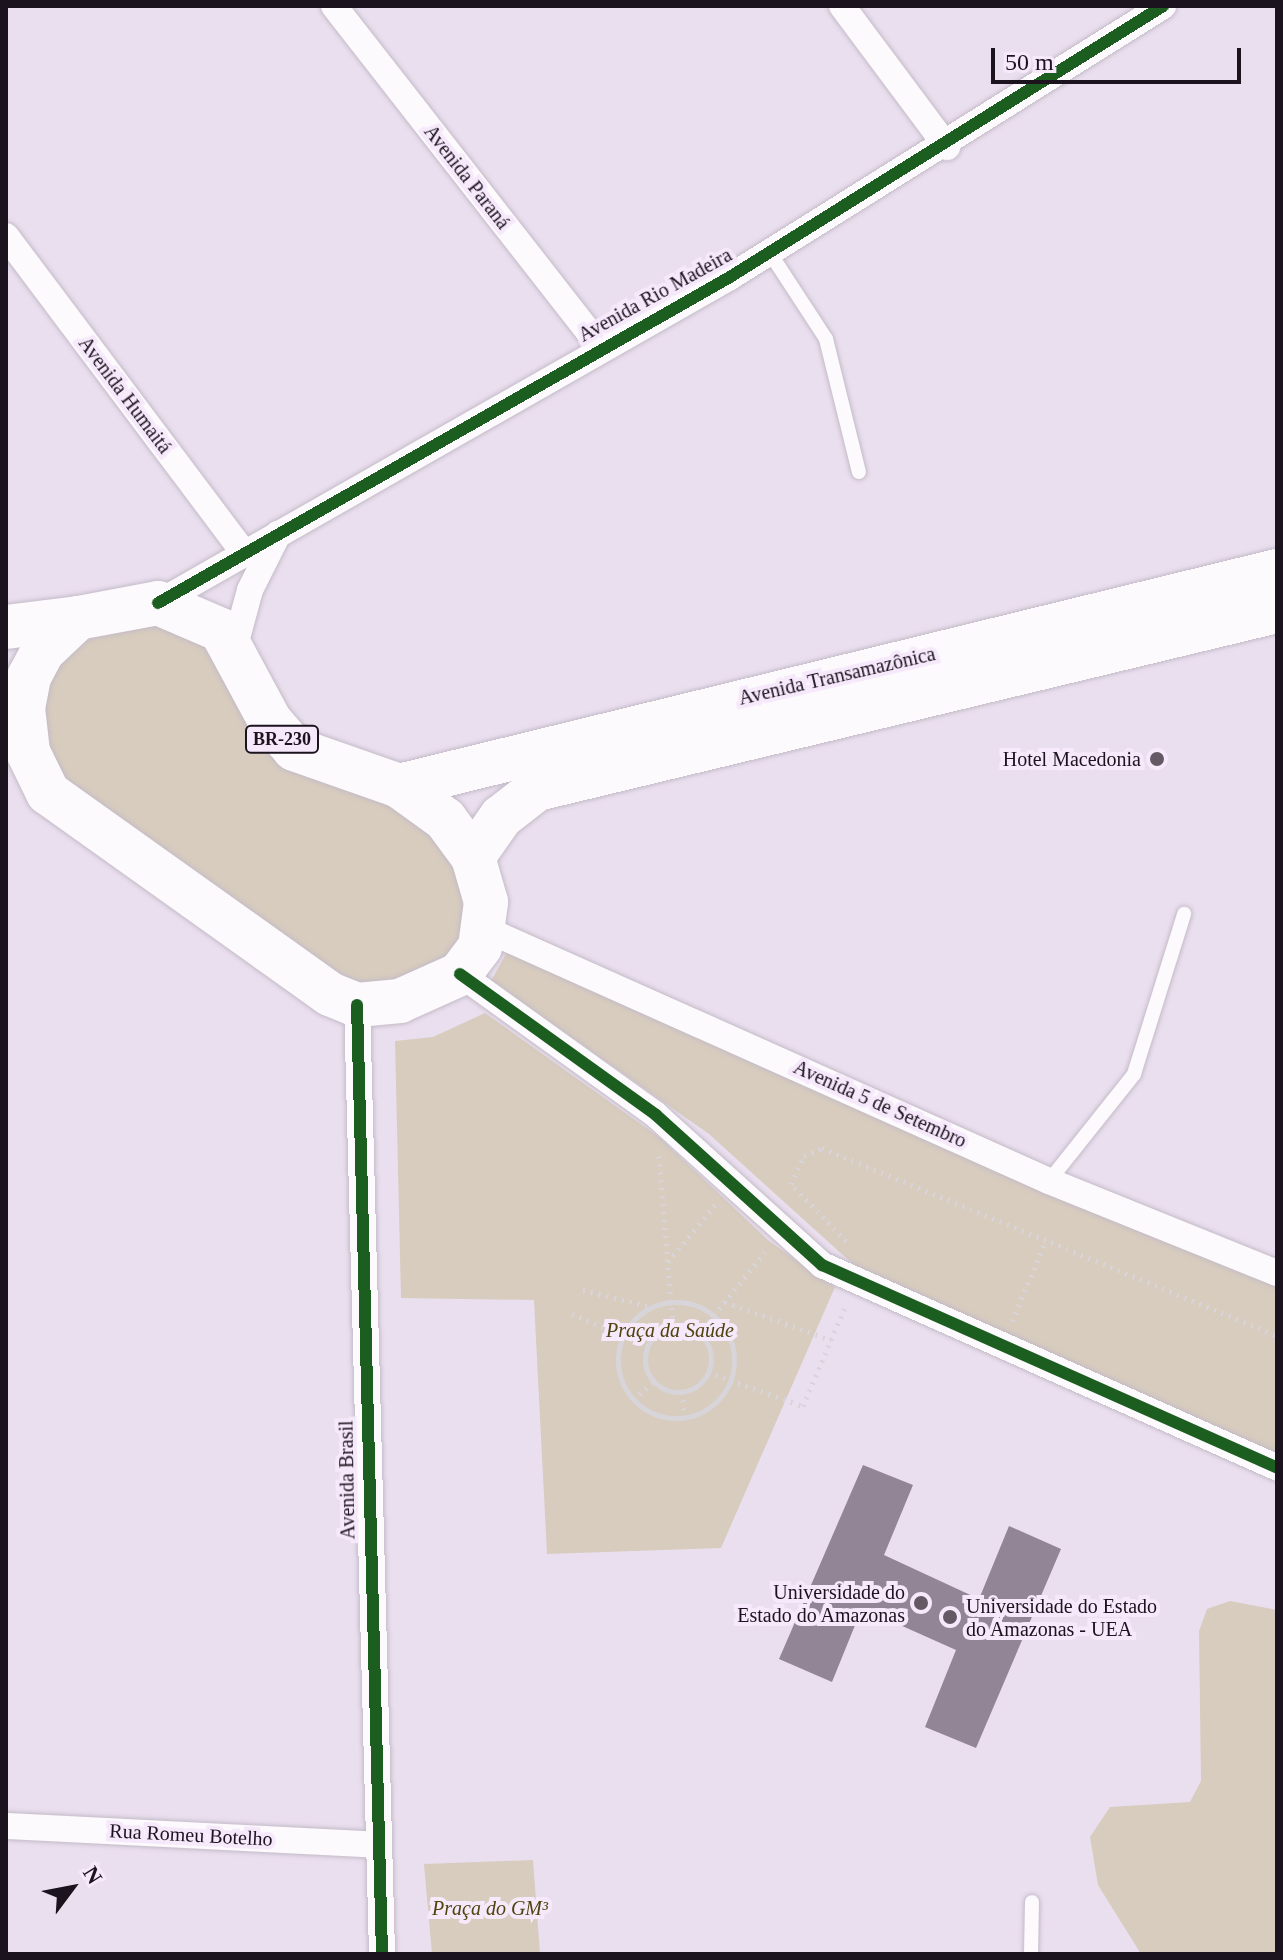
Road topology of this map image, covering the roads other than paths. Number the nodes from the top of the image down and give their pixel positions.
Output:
1 (334, 6) edge
2 (842, 6) edge
3 (1163, 6) edge
4 (947, 147) junction
5 (6, 236) edge
6 (770, 253) junction
7 (600, 347) junction
8 (859, 472) dead end
9 (278, 534) junction
10 (244, 553) junction
11 (1277, 571) edge
12 (158, 603) junction
13 (1277, 611) edge
14 (78, 618) junction
15 (6, 627) edge
16 (1075, 642) junction
17 (234, 649) junction
18 (900, 681) junction
19 (6, 767) edge
20 (399, 786) junction
21 (48, 793) junction
22 (473, 857) junction
23 (1184, 914) dead end
24 (485, 929) junction
25 (460, 974) junction
26 (357, 1005) junction
27 (1049, 1181) junction
28 (1277, 1273) edge
29 (1277, 1468) edge
30 (6, 1826) edge
31 (375, 1845) junction
32 (1032, 1902) dead end
33 (382, 1954) edge
34 (1031, 1954) edge

1 - 7 street, Avenida Paraná
2 - 4 street
3 - 4 street, Avenida Rio Madeira
4 - 6 street, Avenida Rio Madeira
5 - 10 street, Avenida Humaitá
6 - 7 street, Avenida Rio Madeira
6 - 8 lane
7 - 9 street, Avenida Rio Madeira
9 - 10 street, Avenida Rio Madeira
9 - 17 street
10 - 12 street, Avenida Rio Madeira
11 - 16 highway, Avenida Transamazônica
12 - 14 highway
12 - 17 highway, BR-230
13 - 16 highway, Avenida Transamazônica
14 - 15 highway
14 - 21 highway
16 - 18 highway, Avenida Transamazônica
17 - 20 highway, BR-230
18 - 20 highway, Avenida Transamazônica
18 - 22 highway, Avenida Transamazônica
19 - 21 highway
20 - 22 highway, BR-230
21 - 26 highway
22 - 24 highway, BR-230
23 - 27 lane
24 - 25 highway, BR-230
24 - 27 street, Avenida 5 de Setembro
25 - 26 highway
25 - 29 street
26 - 31 street, Avenida Brasil
27 - 28 street, Avenida 5 de Setembro
30 - 31 street, Rua Romeu Botelho
31 - 33 street, Avenida Brasil
32 - 34 lane

